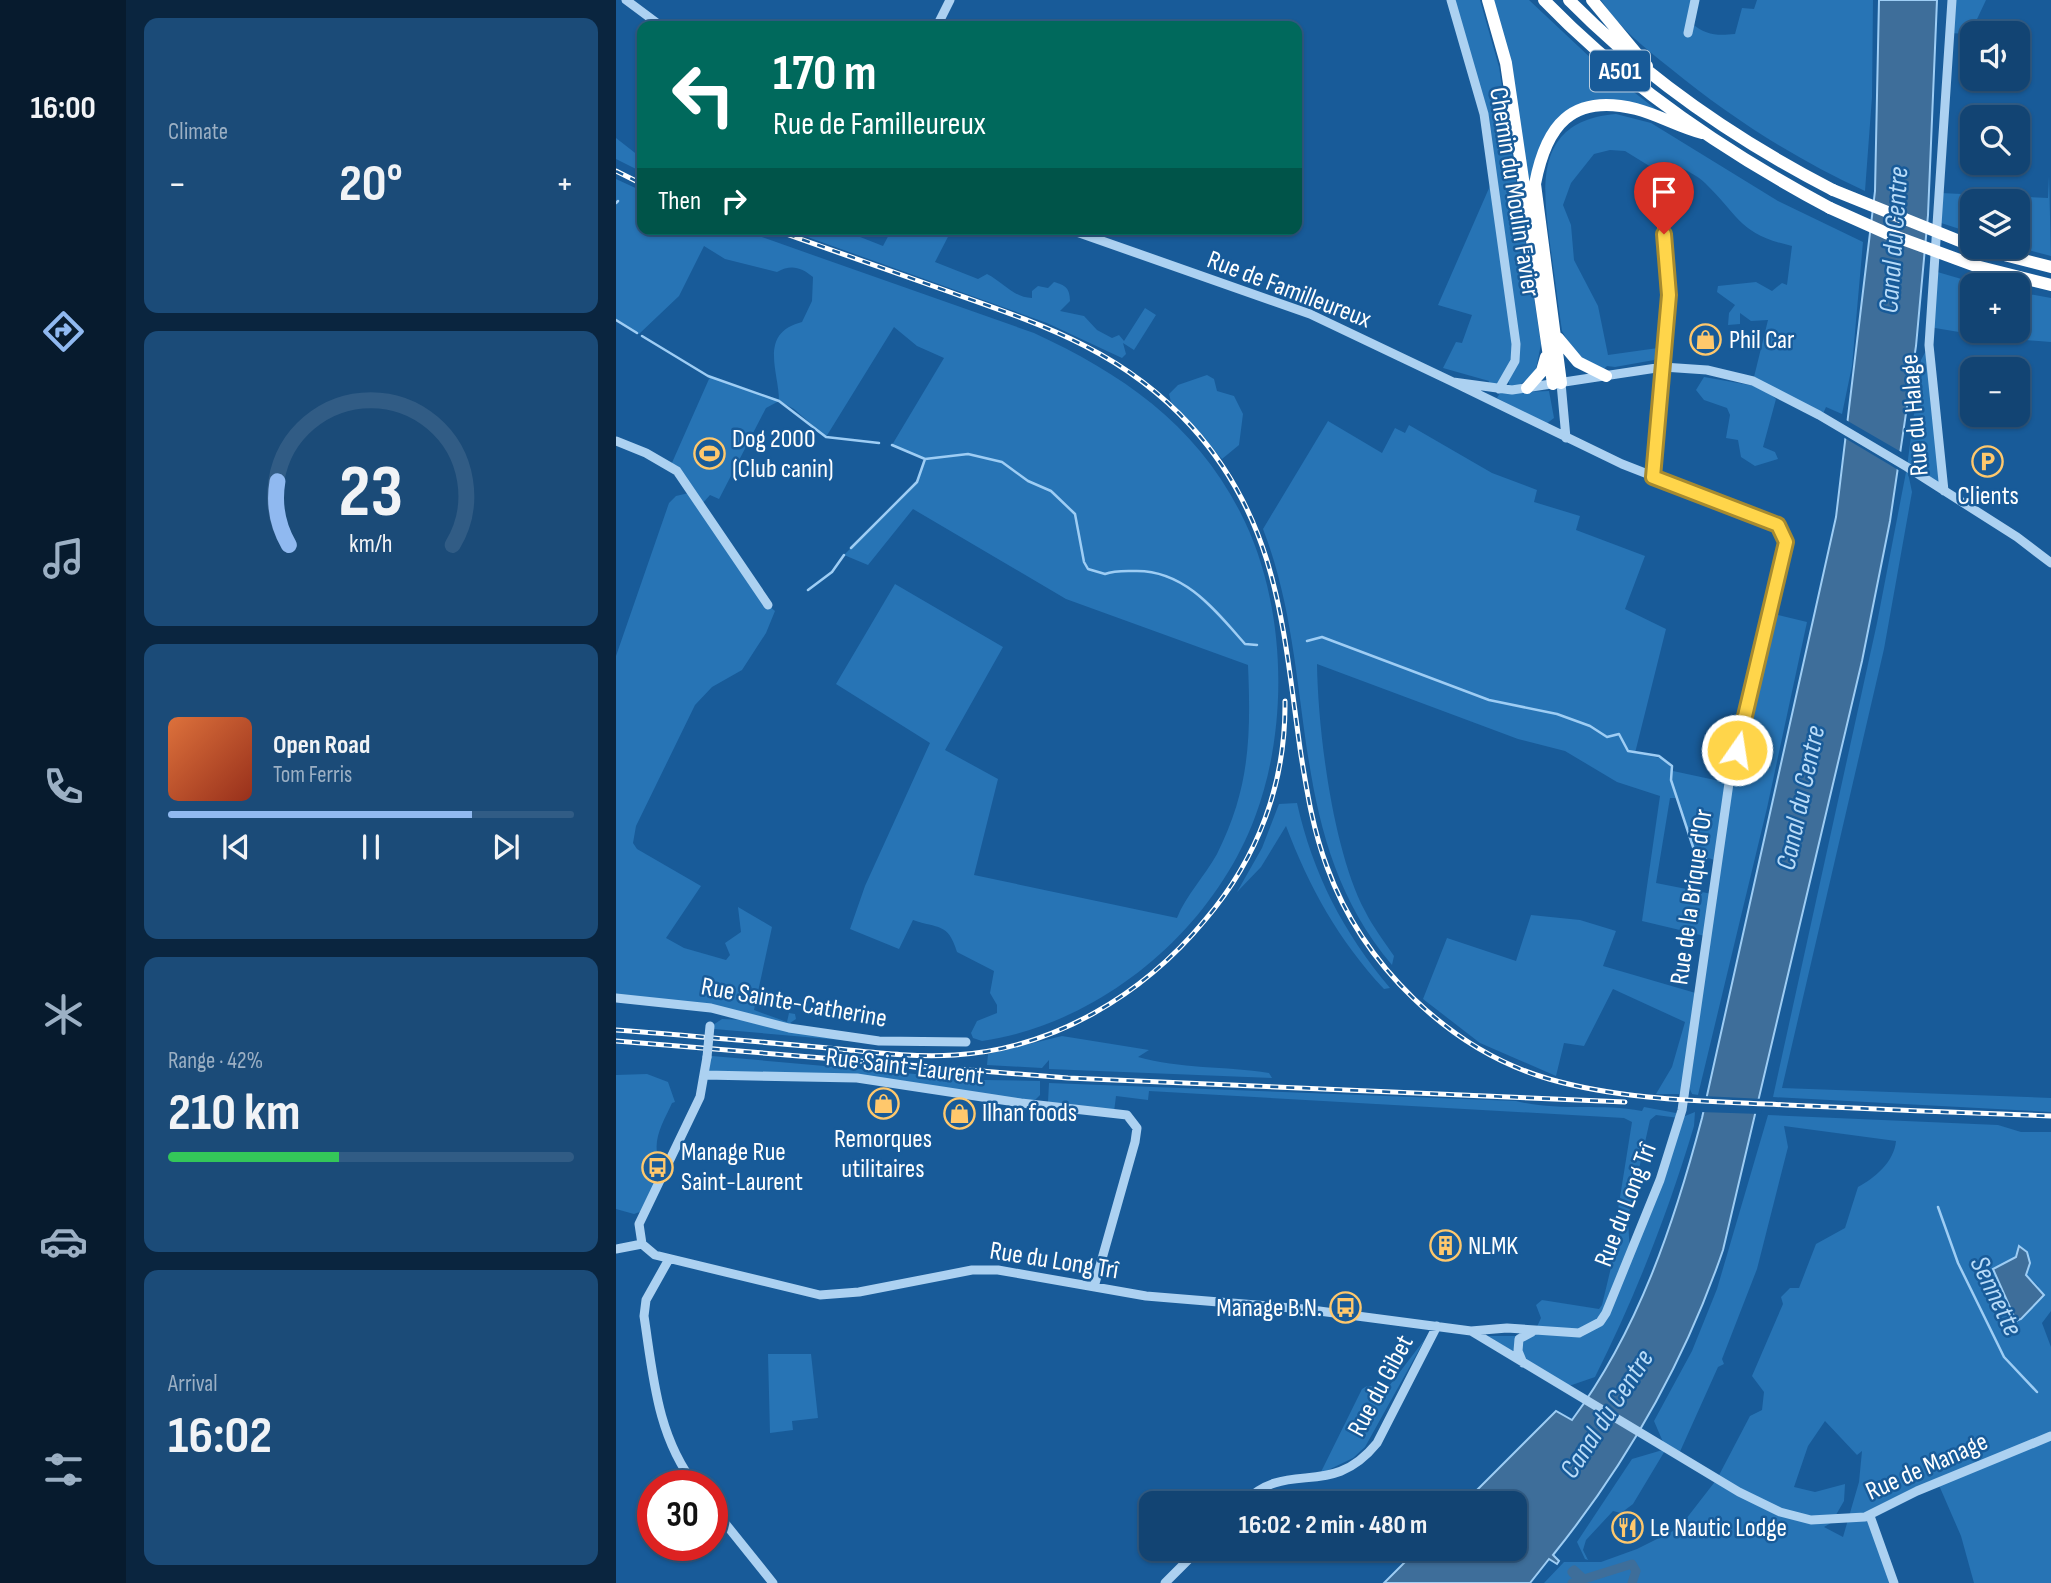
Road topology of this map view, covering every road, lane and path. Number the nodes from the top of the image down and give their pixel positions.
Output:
1 (626, 0) edge
2 (950, 0) edge
3 (1451, 0) edge
4 (1488, 0) edge
5 (1544, 0) edge
6 (1569, 0) edge
7 (1592, 0) edge
8 (1695, 0) edge
9 (1952, 0) edge
10 (653, 21) edge
11 (940, 21) edge
12 (1689, 33) dead end
13 (1653, 76) junction
14 (1702, 133) junction
15 (1657, 185) dead end
16 (1085, 235) edge
17 (1960, 241) edge
18 (2020, 259) edge
19 (2051, 267) edge
20 (2051, 285) edge
21 (1555, 331) junction
22 (1548, 346) junction
23 (1663, 367) junction
24 (1606, 376) junction
25 (1453, 382) junction
26 (1557, 384) junction
27 (1527, 388) junction
28 (1499, 389) junction
29 (1566, 438) junction
30 (616, 441) edge
31 (1653, 477) junction
32 (1944, 491) junction
33 (1778, 525) joint
34 (2051, 563) edge
35 (768, 605) dead end
36 (616, 999) edge
37 (711, 1008) junction
38 (1695, 1032) joint
39 (966, 1042) dead end
40 (705, 1075) junction
41 (642, 1244) junction
42 (616, 1249) edge
43 (669, 1259) junction
44 (1094, 1287) junction
45 (1432, 1326) junction
46 (1471, 1331) junction
47 (1535, 1331) junction
48 (1522, 1363) junction
49 (2051, 1436) edge
50 (684, 1470) edge
51 (1255, 1491) edge
52 (1870, 1516) junction
53 (728, 1527) edge
54 (1187, 1561) edge
55 (774, 1583) edge
56 (1165, 1583) edge
57 (1894, 1583) edge

1 - 10 street
2 - 11 street
3 - 28 street, Chemin du Moulin Favier
4 - 22 highway
5 - 14 highway, A501
6 - 13 highway, A501
7 - 13 highway
8 - 12 street
9 - 32 street, Rue du Halage
13 - 17 highway, A501, bridge
14 - 20 highway, A501, bridge
14 - 21 highway
15 - 23 street
16 - 25 street, Rue de Familleureux
18 - 19 highway, A501
21 - 24 highway
21 - 26 highway
22 - 26 highway
22 - 27 highway
23 - 24 street, Rue de Familleureux
23 - 31 street
23 - 32 street, Rue de Familleureux
24 - 26 street, Rue de Familleureux
25 - 28 street, Rue de Familleureux
25 - 29 street, Rue de Familleureux
26 - 27 street, Rue de Familleureux
26 - 29 street
27 - 28 street, Rue de Familleureux
29 - 31 street, Rue de Familleureux
30 - 35 street
31 - 33 street, Rue de Familleureux
32 - 34 street, Rue de Familleureux
33 - 38 street, Rue de la Brique d'Or
36 - 37 street, Rue Sainte-Catherine
37 - 39 street, Rue Sainte-Catherine
37 - 40 street, bridge
38 - 47 street, Rue du Long Trî
40 - 41 street
40 - 44 street, Rue Saint-Laurent
41 - 42 street
41 - 43 street, Rue du Long Trî
43 - 44 street, Rue du Long Trî
43 - 50 street
44 - 45 street, Rue du Long Trî
45 - 46 street, Rue du Long Trî
45 - 51 street, Rue du Gibet
46 - 47 street, Rue du Long Trî
46 - 48 street
47 - 48 street
48 - 52 street, Rue de Manage
49 - 52 street, Rue de Manage
52 - 57 street
53 - 55 street
54 - 56 street

